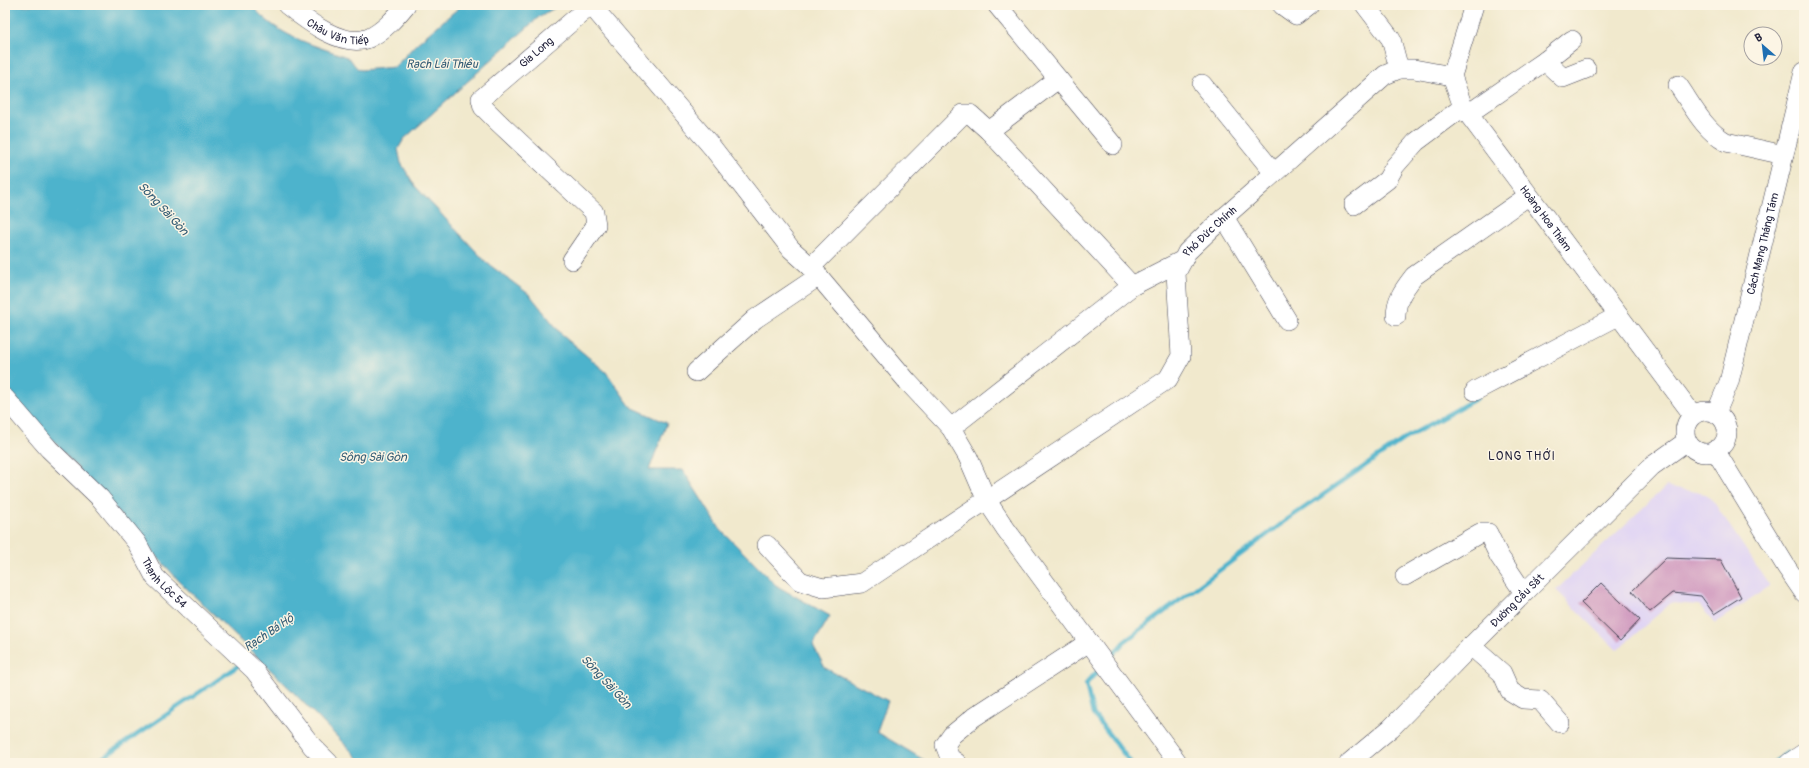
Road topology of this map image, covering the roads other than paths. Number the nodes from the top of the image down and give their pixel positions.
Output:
1 (287, 5) edge
2 (406, 5) edge
3 (591, 5) edge
4 (997, 5) edge
5 (1282, 5) edge
6 (1309, 5) edge
7 (1365, 5) edge
8 (1474, 5) edge
9 (1572, 40) dead end
10 (1545, 61) junction
11 (1399, 69) junction
12 (1586, 69) dead end
13 (1804, 72) edge
14 (1452, 76) junction
15 (1058, 79) junction
16 (1202, 84) dead end
17 (1678, 85) dead end
18 (1465, 110) junction
19 (989, 131) junction
20 (1113, 145) dead end
21 (1784, 155) junction
22 (1274, 173) junction
23 (1528, 196) junction
24 (1354, 205) dead end
25 (1224, 217) junction
26 (572, 260) dead end
27 (1183, 260) junction
28 (815, 271) junction
29 (1132, 286) junction
30 (1396, 316) dead end
31 (1618, 316) junction
32 (1287, 320) dead end
33 (696, 372) dead end
34 (1475, 391) dead end
35 (5, 398) edge
36 (1716, 413) junction
37 (1692, 415) junction
38 (951, 428) junction
39 (1687, 441) junction
40 (1716, 450) junction
41 (987, 501) junction
42 (767, 545) dead end
43 (1405, 576) dead end
44 (1801, 583) edge
45 (1524, 593) junction
46 (1471, 646) junction
47 (1093, 648) junction
48 (1560, 723) dead end
49 (1804, 753) edge
50 (329, 763) edge
51 (957, 763) edge
52 (1178, 763) edge
53 (1349, 763) edge
54 (1789, 763) edge

1 - 2 street, Châu Văn Tiếp
3 - 26 street, Gia Long
3 - 28 street
4 - 15 street
5 - 6 street
7 - 11 street
8 - 14 street
9 - 10 street
10 - 12 street
10 - 18 street
11 - 14 street
11 - 22 street, Phó Đức Chính
13 - 21 street, Cách Mạng Tháng Tám
14 - 18 street, Hoàng Hoa Thám
15 - 19 street
15 - 20 street
16 - 22 street
17 - 21 street
18 - 23 street, Hoàng Hoa Thám
18 - 24 street
19 - 28 street
19 - 29 street
21 - 36 street, Cách Mạng Tháng Tám
22 - 25 street, Phó Đức Chính
23 - 30 street
23 - 31 street, Hoàng Hoa Thám
25 - 27 street, Phó Đức Chính
25 - 32 street
27 - 29 street, Phó Đức Chính
27 - 41 street
28 - 33 street
28 - 38 street
29 - 38 street, Phó Đức Chính
31 - 34 street
31 - 37 street, Hoàng Hoa Thám
35 - 50 street, Thạnh Lộc 54
36 - 37 street
36 - 40 street
37 - 39 street
38 - 41 street
39 - 40 street
39 - 45 street, Đường Cầu Sắt
40 - 44 street
41 - 42 street
41 - 47 street
43 - 45 street
45 - 46 street, Đường Cầu Sắt
46 - 48 street
46 - 53 street, Đường Cầu Sắt
47 - 51 street
47 - 52 street
49 - 54 street

